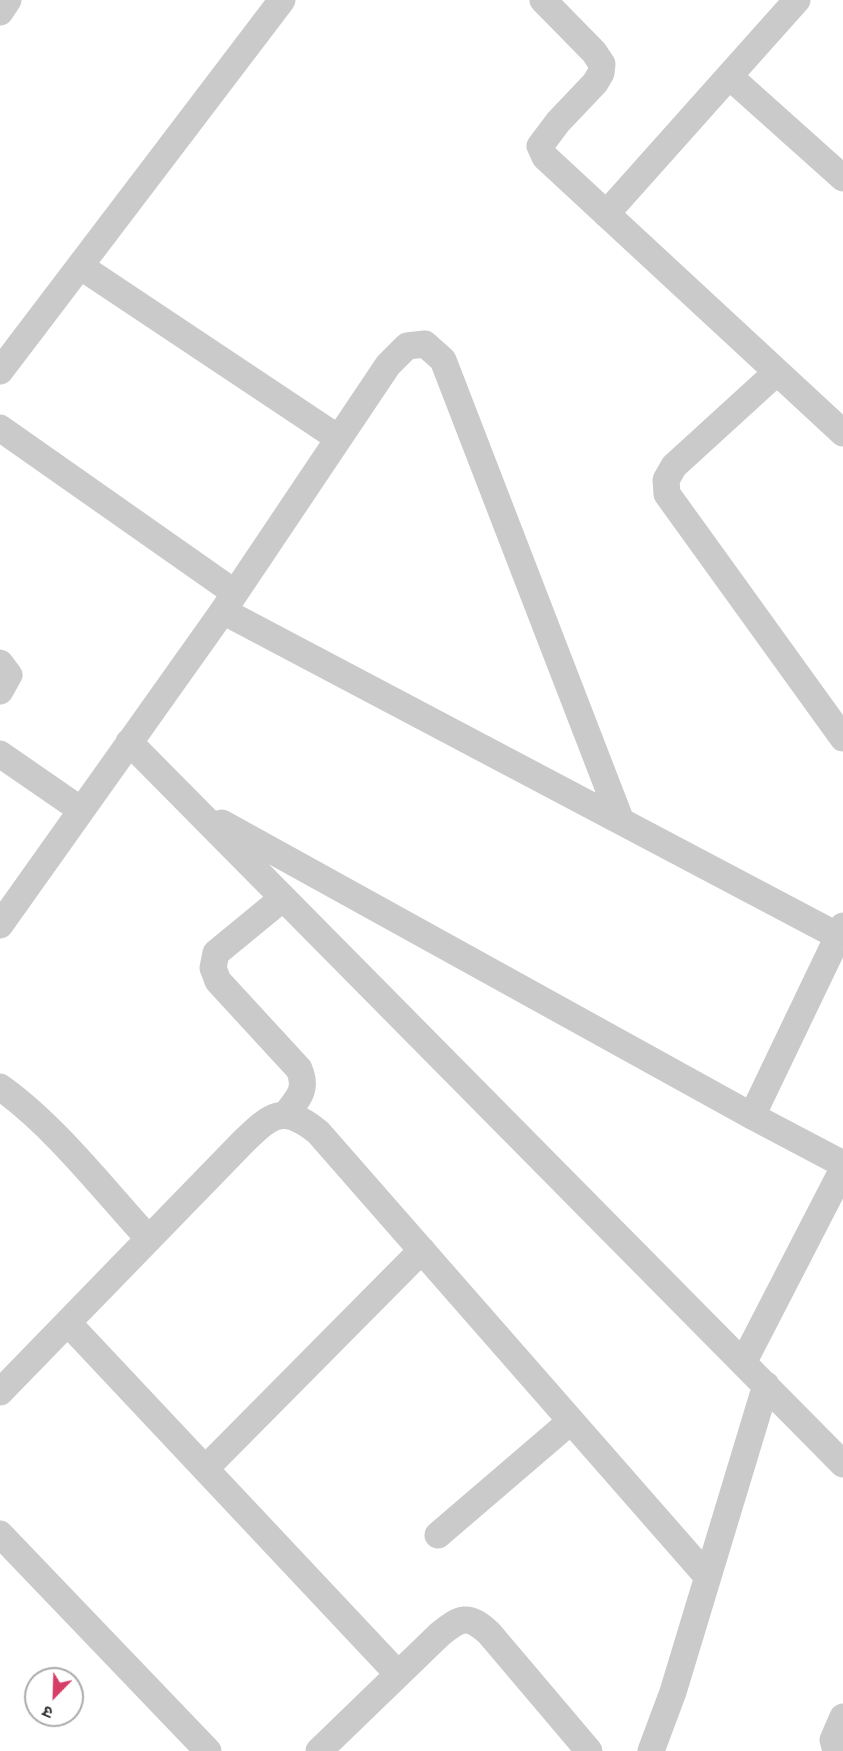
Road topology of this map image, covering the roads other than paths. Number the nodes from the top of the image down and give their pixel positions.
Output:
1 (8, 0) edge
2 (282, 0) edge
3 (543, 0) edge
4 (797, 0) edge
5 (0, 12) edge
6 (729, 76) junction
7 (843, 178) edge
8 (606, 214) junction
9 (80, 266) junction
10 (0, 371) edge
11 (777, 372) junction
12 (0, 429) edge
13 (843, 433) edge
14 (338, 438) junction
15 (229, 602) junction
16 (0, 663) edge
17 (0, 691) edge
18 (843, 738) edge
19 (129, 742) junction
20 (0, 754) edge
21 (195, 808) junction
22 (81, 810) junction
23 (621, 821) junction
24 (283, 898) junction
25 (0, 925) edge
26 (840, 931) edge
27 (0, 1087) edge
28 (286, 1114) junction
29 (752, 1116) junction
30 (843, 1164) edge
31 (843, 1169) edge
32 (149, 1239) junction
33 (422, 1250) junction
34 (68, 1323) junction
35 (743, 1363) junction
36 (766, 1385) junction
37 (0, 1392) edge
38 (571, 1421) junction
39 (843, 1464) edge
40 (205, 1469) junction
41 (0, 1534) edge
42 (438, 1535) dead end
43 (707, 1576) junction
44 (398, 1674) junction
45 (843, 1717) edge
46 (585, 1750) edge
47 (207, 1751) edge
48 (319, 1751) edge
49 (651, 1751) edge
50 (836, 1751) edge

1 - 5 street
2 - 9 street
3 - 8 street
4 - 6 street
6 - 7 street
6 - 8 street
8 - 11 street
9 - 10 street
9 - 14 street
11 - 13 street
11 - 18 street
12 - 15 street
14 - 15 street
14 - 23 street
15 - 19 street
15 - 23 street
16 - 17 street
19 - 21 street
19 - 22 street
20 - 22 street
21 - 24 street
21 - 29 street
22 - 25 street
23 - 26 street
24 - 28 street
24 - 35 street
26 - 29 street
27 - 32 street
28 - 32 street
28 - 33 street
29 - 30 street
31 - 35 street
32 - 34 street
33 - 38 street
33 - 40 street
34 - 37 street
34 - 40 street
35 - 36 street
36 - 39 street
36 - 43 street
38 - 42 street
38 - 43 street
40 - 44 street
41 - 47 street
43 - 49 street
44 - 46 street
44 - 48 street
45 - 50 street

